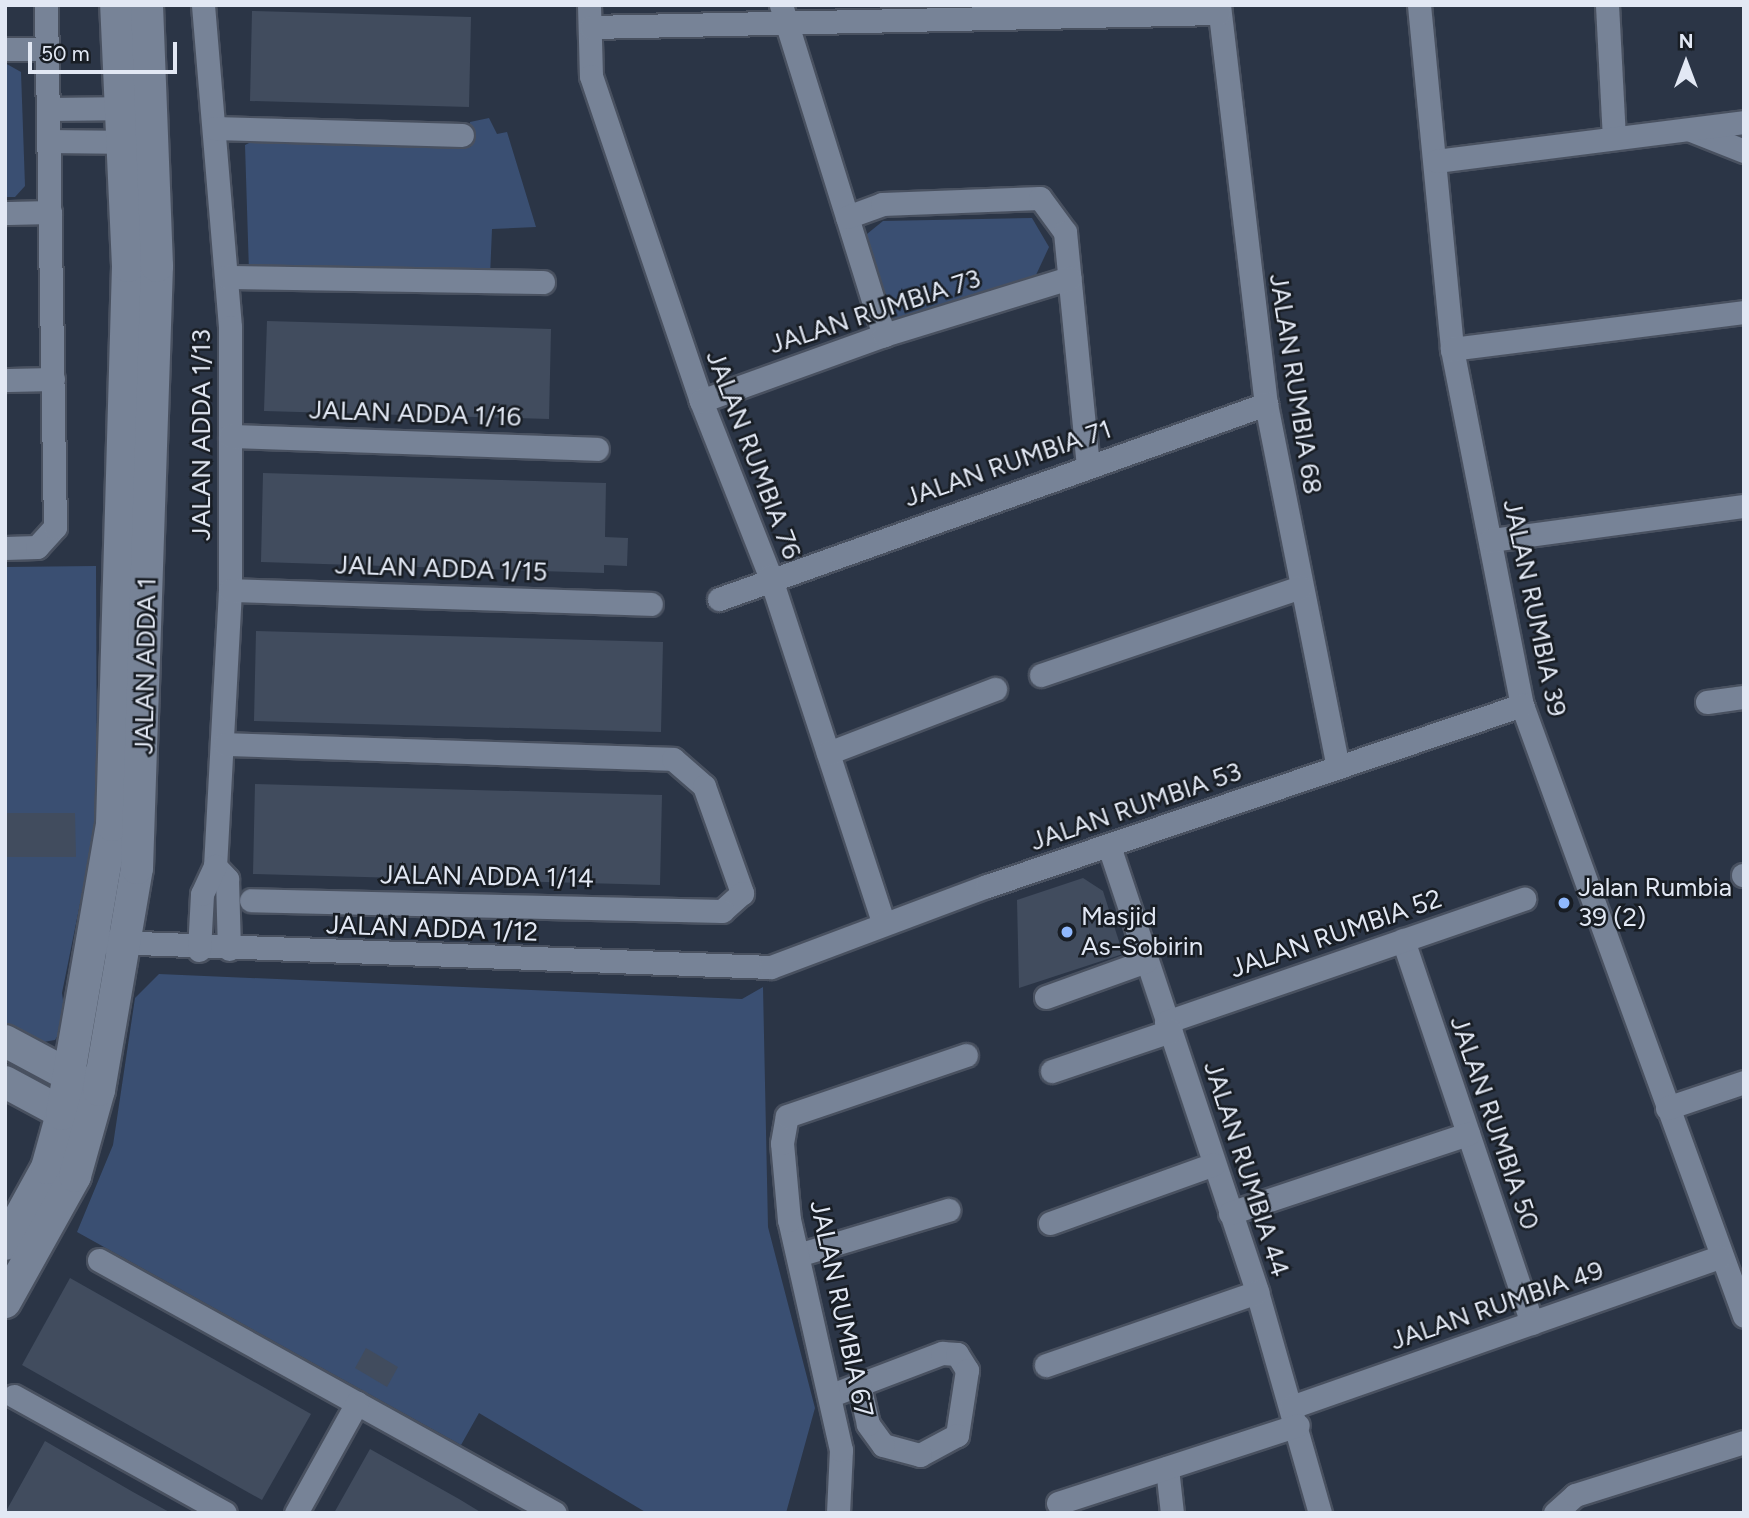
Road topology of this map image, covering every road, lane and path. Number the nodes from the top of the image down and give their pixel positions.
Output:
1 (46, 5) edge
2 (116, 5) edge
3 (147, 5) edge
4 (203, 5) edge
5 (1419, 5) edge
6 (1607, 5) edge
7 (1219, 9) edge
8 (948, 13) edge
9 (782, 14) edge
10 (590, 16) edge
11 (5, 49) edge
12 (47, 49) junction
13 (136, 108) junction
14 (48, 109) junction
15 (1744, 122) edge
16 (214, 128) junction
17 (1688, 129) junction
18 (462, 135) dead end
19 (1614, 138) junction
20 (48, 141) junction
21 (137, 142) junction
22 (1744, 151) edge
23 (1436, 161) junction
24 (50, 212) junction
25 (5, 213) edge
26 (847, 217) junction
27 (227, 277) junction
28 (1069, 278) junction
29 (543, 282) dead end
30 (1744, 312) edge
31 (884, 335) junction
32 (1452, 349) junction
33 (53, 379) junction
34 (5, 380) edge
35 (701, 401) junction
36 (1266, 404) junction
37 (230, 436) junction
38 (597, 449) dead end
39 (1088, 465) junction
40 (1744, 506) edge
41 (1490, 540) junction
42 (5, 548) edge
43 (770, 576) junction
44 (1301, 587) junction
45 (230, 590) junction
46 (719, 599) dead end
47 (651, 604) dead end
48 (1041, 675) dead end
49 (995, 689) dead end
50 (1744, 697) edge
51 (1707, 702) dead end
52 (1522, 705) junction
53 (225, 744) junction
54 (828, 753) junction
55 (1338, 767) junction
56 (1109, 846) junction
57 (215, 866) junction
58 (1524, 899) dead end
59 (251, 900) dead end
60 (883, 922) junction
61 (92, 939) junction
62 (1403, 940) junction
63 (124, 944) junction
64 (229, 949) junction
65 (198, 950) junction
66 (1146, 961) junction
67 (771, 967) joint
68 (1046, 997) dead end
69 (1168, 1027) junction
70 (5, 1041) edge
71 (966, 1055) dead end
72 (1052, 1071) dead end
73 (5, 1082) edge
74 (1744, 1082) edge
75 (85, 1084) junction
76 (1667, 1108) junction
77 (76, 1120) junction
78 (1468, 1134) junction
79 (1214, 1164) junction
80 (948, 1210) dead end
81 (1230, 1213) junction
82 (1050, 1223) dead end
83 (5, 1244) edge
84 (798, 1255) junction
85 (1720, 1257) junction
86 (99, 1260) dead end
87 (1257, 1292) junction
88 (5, 1302) edge
89 (1744, 1316) edge
90 (1532, 1323) junction
91 (1046, 1365) dead end
92 (860, 1388) junction
93 (834, 1394) junction
94 (14, 1396) dead end
95 (358, 1403) junction
96 (1295, 1416) junction
97 (1744, 1442) edge
98 (1167, 1468) junction
99 (1058, 1503) dead end
100 (225, 1513) edge
101 (296, 1513) edge
102 (555, 1513) edge
103 (838, 1513) edge
104 (1172, 1513) edge
105 (1320, 1513) edge
106 (1555, 1513) edge

1 - 12 street
2 - 13 street, JALAN ADDA 1
3 - 13 street, JALAN ADDA 1
4 - 16 street, JALAN ADDA 1/13
5 - 23 street, JALAN RUMBIA 39
6 - 19 street
7 - 8 street
7 - 36 street, JALAN RUMBIA 68
8 - 9 street
9 - 10 street
9 - 26 street
10 - 35 street, JALAN RUMBIA 76
11 - 12 street
12 - 14 street
13 - 14 street
13 - 21 street, JALAN ADDA 1
14 - 20 street
15 - 17 street
16 - 18 street
16 - 27 street, JALAN ADDA 1/13
17 - 19 street
17 - 22 street
19 - 23 street
20 - 21 street
20 - 24 street
21 - 61 street, JALAN ADDA 1
21 - 63 street, JALAN ADDA 1
23 - 32 street, JALAN RUMBIA 39
24 - 25 street
24 - 33 street
26 - 28 street
26 - 31 street
27 - 29 street
27 - 37 street, JALAN ADDA 1/13
28 - 31 street, JALAN RUMBIA 73
28 - 39 street
30 - 32 street
31 - 35 street, JALAN RUMBIA 73
32 - 41 street, JALAN RUMBIA 39
33 - 34 street
33 - 42 street
35 - 43 street, JALAN RUMBIA 76
36 - 39 street, JALAN RUMBIA 71
36 - 44 street, JALAN RUMBIA 68
37 - 38 street, JALAN ADDA 1/16
37 - 45 street, JALAN ADDA 1/13
39 - 43 street, JALAN RUMBIA 71
40 - 41 street
41 - 52 street, JALAN RUMBIA 39
43 - 46 street, JALAN RUMBIA 71
43 - 54 street, JALAN RUMBIA 76
44 - 48 street
44 - 55 street, JALAN RUMBIA 68
45 - 47 street, JALAN ADDA 1/15
45 - 53 street, JALAN ADDA 1/13
49 - 54 street
50 - 51 street
52 - 55 street, JALAN RUMBIA 53
52 - 76 street, JALAN RUMBIA 39
53 - 57 street, JALAN ADDA 1/13
53 - 59 street, JALAN ADDA 1/14
54 - 60 street, JALAN RUMBIA 76
55 - 56 street, JALAN RUMBIA 53
56 - 60 street, JALAN RUMBIA 53
56 - 66 street, JALAN RUMBIA 44
57 - 64 street
57 - 65 street
58 - 62 street, JALAN RUMBIA 52
60 - 67 street, JALAN RUMBIA 53
61 - 63 street, JALAN ADDA 1/12
61 - 75 street, JALAN ADDA 1
62 - 69 street, JALAN RUMBIA 52
62 - 78 street, JALAN RUMBIA 50
63 - 65 street, JALAN ADDA 1/12
63 - 75 street, JALAN ADDA 1
64 - 65 street, JALAN ADDA 1/12
64 - 67 street, JALAN ADDA 1/12
66 - 68 street
66 - 69 street, JALAN RUMBIA 44
69 - 72 street, JALAN RUMBIA 52
69 - 79 street, JALAN RUMBIA 44
70 - 75 street
71 - 84 street, JALAN RUMBIA 67
73 - 77 street
74 - 76 street
75 - 77 street, JALAN ADDA 1
76 - 85 street, JALAN RUMBIA 39
77 - 83 street, JALAN ADDA 1
77 - 88 street, JALAN ADDA 1
78 - 81 street
78 - 90 street, JALAN RUMBIA 50
79 - 81 street, JALAN RUMBIA 44
79 - 82 street
80 - 84 street
81 - 87 street, JALAN RUMBIA 44
84 - 93 street, JALAN RUMBIA 67
85 - 89 street, JALAN RUMBIA 39
85 - 90 street, JALAN RUMBIA 49
86 - 95 street
87 - 91 street
87 - 96 street, JALAN RUMBIA 44
90 - 96 street, JALAN RUMBIA 49
92 - 92 street
92 - 93 street
93 - 103 street, JALAN RUMBIA 67
94 - 100 street
95 - 101 street
95 - 102 street
96 - 98 street, JALAN RUMBIA 49
96 - 105 street, JALAN RUMBIA 44
97 - 106 street
98 - 99 street, JALAN RUMBIA 49
98 - 104 street

